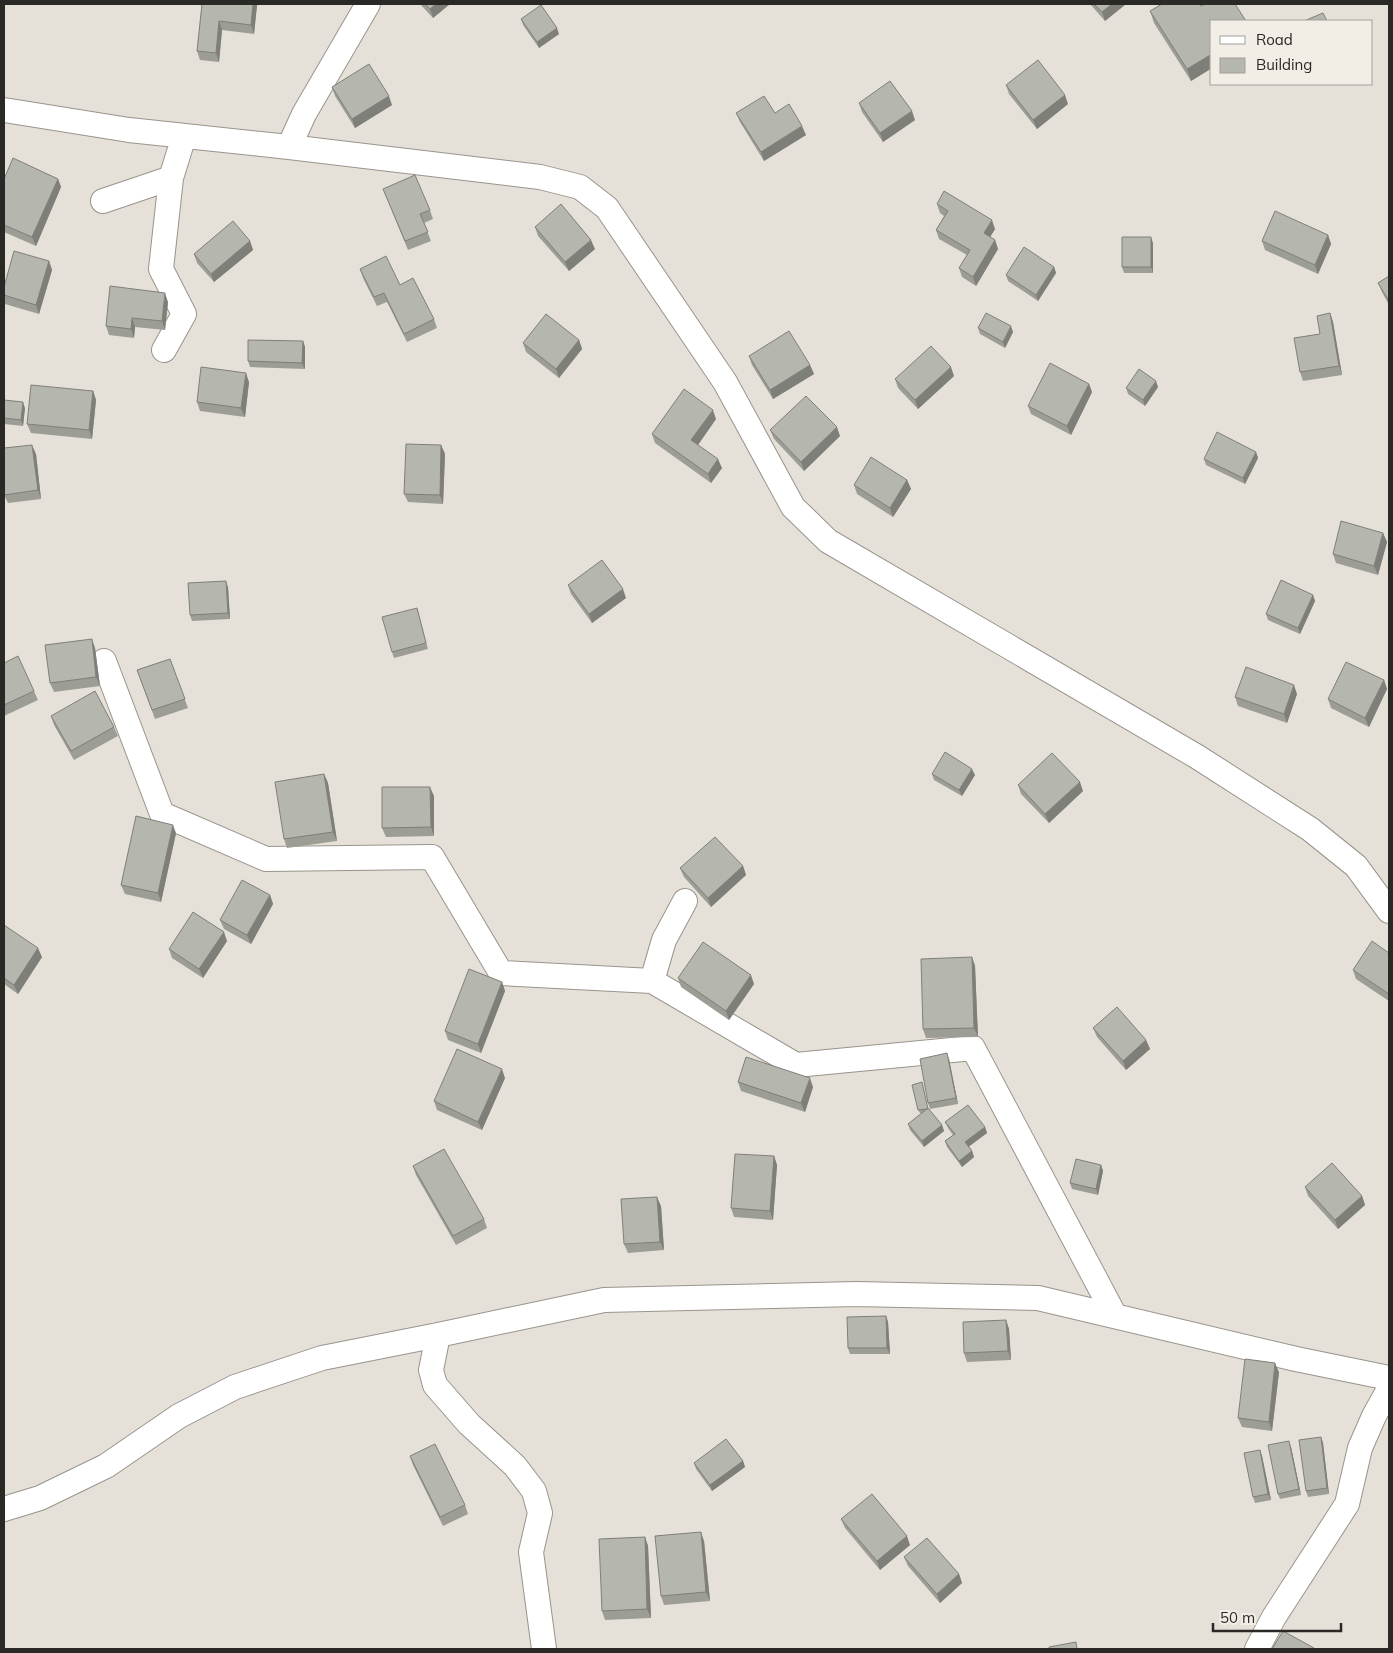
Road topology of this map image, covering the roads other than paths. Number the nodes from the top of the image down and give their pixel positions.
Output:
1 (368, 4) edge
2 (4, 110) edge
3 (184, 136) junction
4 (289, 147) junction
5 (172, 178) junction
6 (103, 201) dead end
7 (164, 350) dead end
8 (104, 661) dead end
9 (685, 902) dead end
10 (1389, 911) edge
11 (652, 980) junction
12 (1115, 1316) junction
13 (438, 1336) junction
14 (1389, 1378) edge
15 (1389, 1389) edge
16 (4, 1509) edge
17 (544, 1649) edge
18 (1258, 1649) edge

1 - 4 street
2 - 3 street
3 - 4 street
3 - 5 street
4 - 10 street
5 - 6 street
5 - 7 street
8 - 11 street
9 - 11 street
11 - 12 street
12 - 13 street
12 - 14 street
13 - 16 street
13 - 17 street
15 - 18 street

